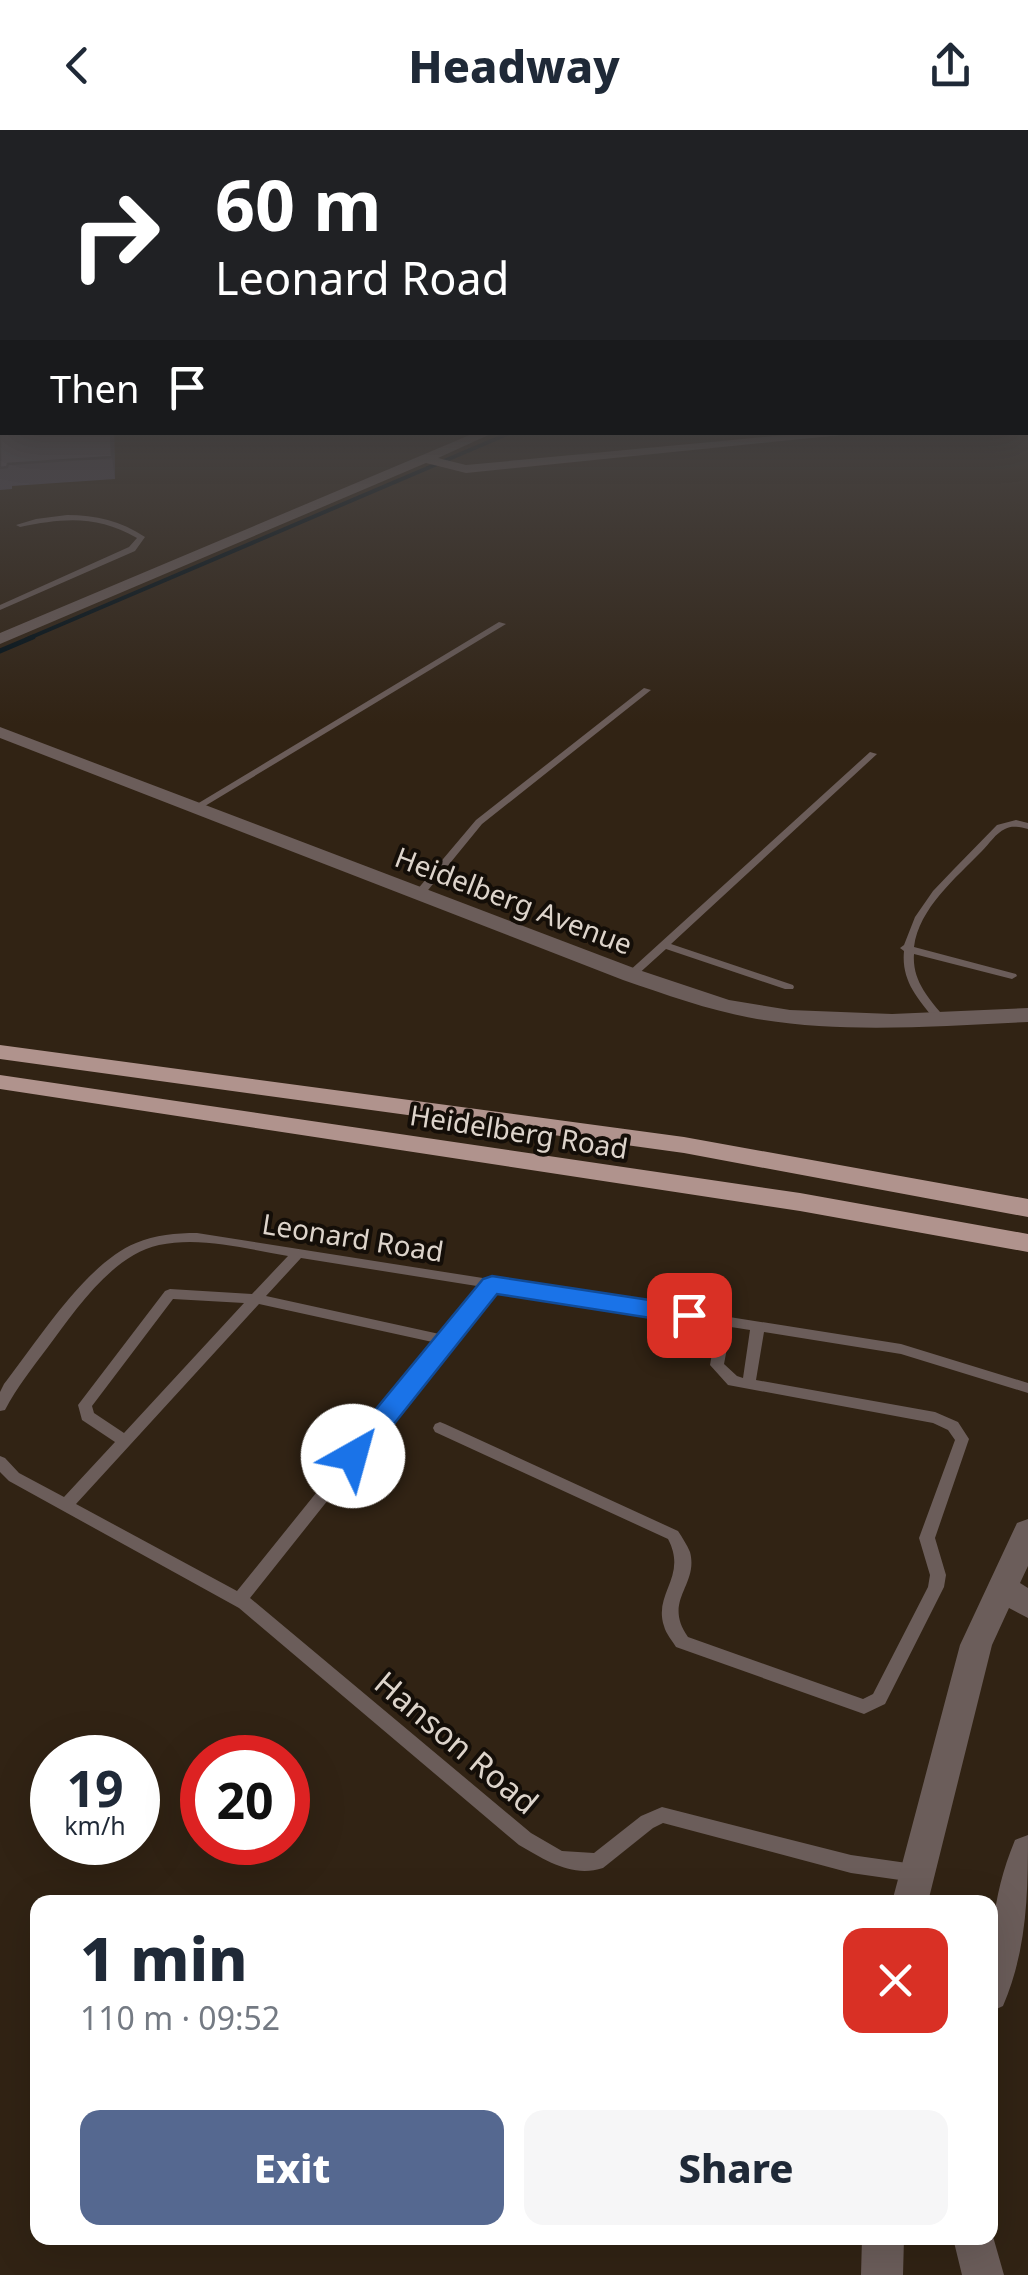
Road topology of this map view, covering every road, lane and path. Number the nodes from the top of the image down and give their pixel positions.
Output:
1 (27, 524) edge
2 (109, 524) edge
3 (271, 524) edge
4 (20, 526) dead end
5 (0, 608) edge
6 (502, 624) dead end
7 (0, 639) edge
8 (647, 690) dead end
9 (0, 732) edge
10 (873, 754) dead end
11 (198, 807) junction
12 (1028, 826) edge
13 (420, 892) junction
14 (665, 945) junction
15 (905, 948) junction
16 (631, 975) junction
17 (1012, 976) dead end
18 (790, 986) dead end
19 (1028, 1015) edge
20 (940, 1019) junction
21 (0, 1052) edge
22 (0, 1082) edge
23 (1028, 1208) edge
24 (1028, 1243) edge
25 (298, 1253) junction
26 (492, 1285) junction
27 (256, 1299) junction
28 (726, 1320) junction
29 (758, 1325) junction
30 (444, 1340) junction
31 (750, 1383) junction
32 (1028, 1388) edge
33 (0, 1406) edge
34 (440, 1428) dead end
35 (124, 1442) junction
36 (0, 1462) edge
37 (66, 1505) junction
38 (1028, 1532) edge
39 (1015, 1597) edge
40 (239, 1600) junction
41 (1028, 1852) edge
42 (913, 1888) edge
43 (998, 1963) edge
44 (883, 2245) edge
45 (976, 2245) edge
46 (882, 2275) edge
47 (983, 2275) edge

1 - 4 lane
2 - 5 lane
3 - 7 street
6 - 11 lane
8 - 13 lane
9 - 11 street, Heidelberg Avenue
10 - 14 lane
11 - 13 street, Heidelberg Avenue
12 - 15 lane
13 - 16 street, Heidelberg Avenue
14 - 16 lane
14 - 18 lane
15 - 17 lane
15 - 20 lane
16 - 20 street, Heidelberg Avenue
19 - 20 street, Heidelberg Avenue
21 - 23 main road, Heidelberg Road
22 - 24 main road, Heidelberg Road
25 - 26 lane, Leonard Road
25 - 27 lane
25 - 33 lane, Leonard Road
26 - 28 lane, Leonard Road
26 - 30 lane
27 - 30 lane
27 - 35 lane
27 - 35 lane
28 - 29 lane, Leonard Road
28 - 31 lane
29 - 31 lane
29 - 32 lane, Leonard Road
30 - 40 lane
31 - 34 lane
35 - 37 lane
36 - 37 lane, Hanson Road
37 - 40 lane, Hanson Road
38 - 39 street
39 - 42 street
40 - 42 lane, Hanson Road
41 - 43 street
44 - 46 street
45 - 47 street

